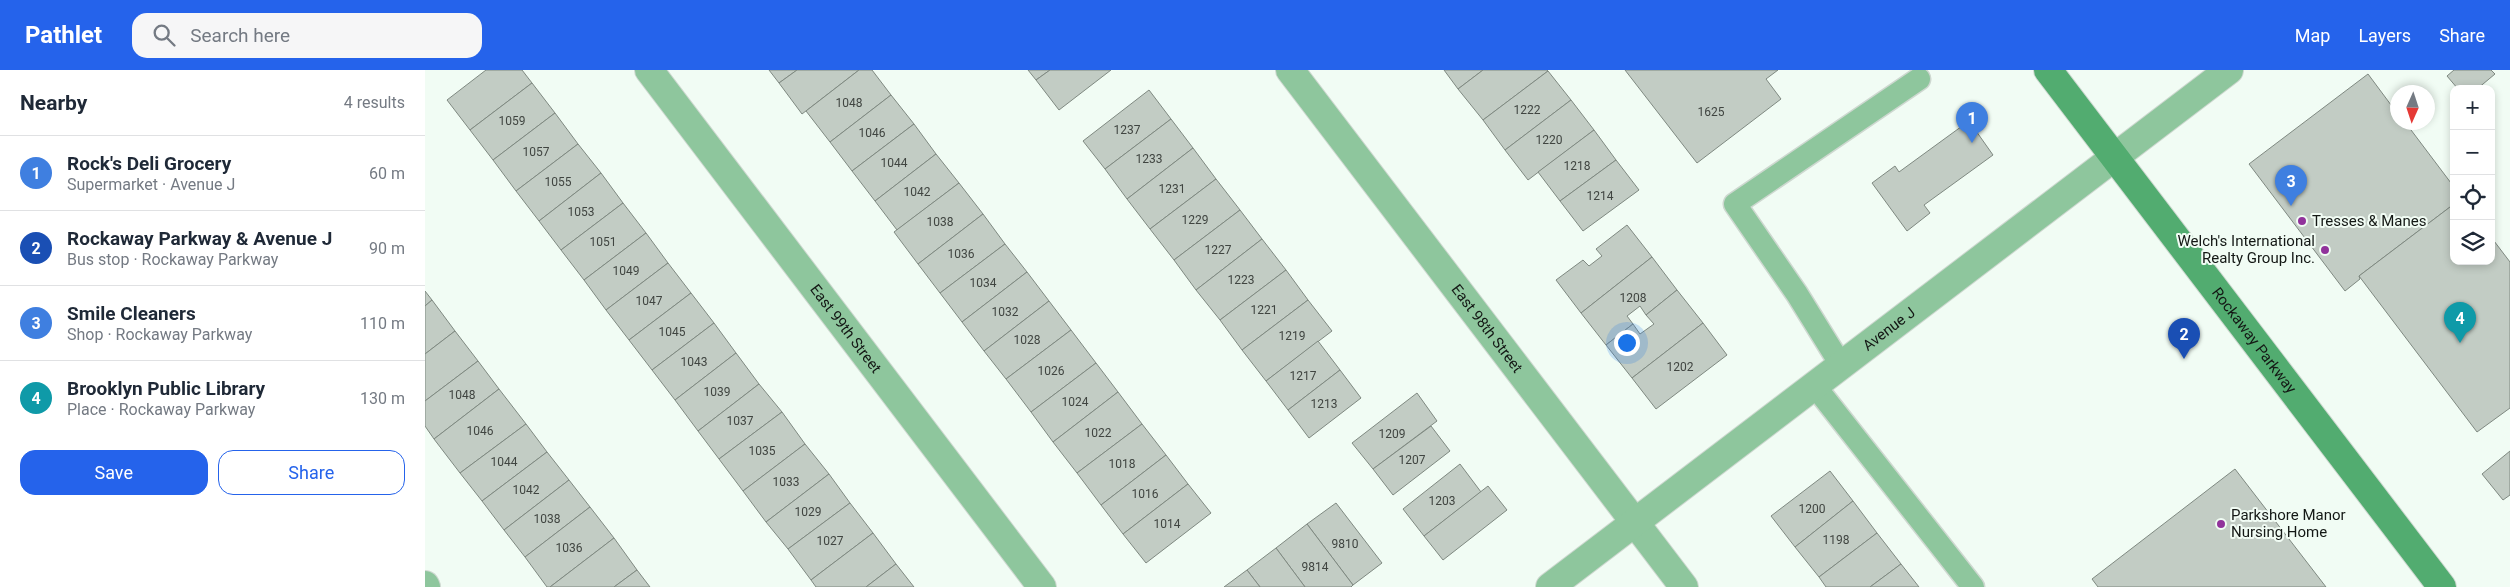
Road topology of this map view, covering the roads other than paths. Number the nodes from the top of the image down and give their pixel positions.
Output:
1 (649, 70) edge
2 (1289, 70) edge
3 (2048, 70) edge
4 (2229, 70) edge
5 (1919, 78) dead end
6 (2115, 156) junction
7 (1841, 365) junction
8 (1814, 385) junction
9 (1634, 522) junction
10 (1043, 587) edge
11 (1550, 587) edge
12 (1684, 587) edge
13 (1973, 587) edge
14 (2442, 587) edge

1 - 10 street, East 99th Street
2 - 9 street, East 98th Street
3 - 6 main road, Rockaway Parkway
4 - 6 street, Avenue J
5 - 7 lane
6 - 7 street, Avenue J
6 - 14 main road, Rockaway Parkway
7 - 8 street, Avenue J
8 - 9 street, Avenue J
8 - 13 lane
9 - 11 street, Avenue J
9 - 12 street, East 98th Street

